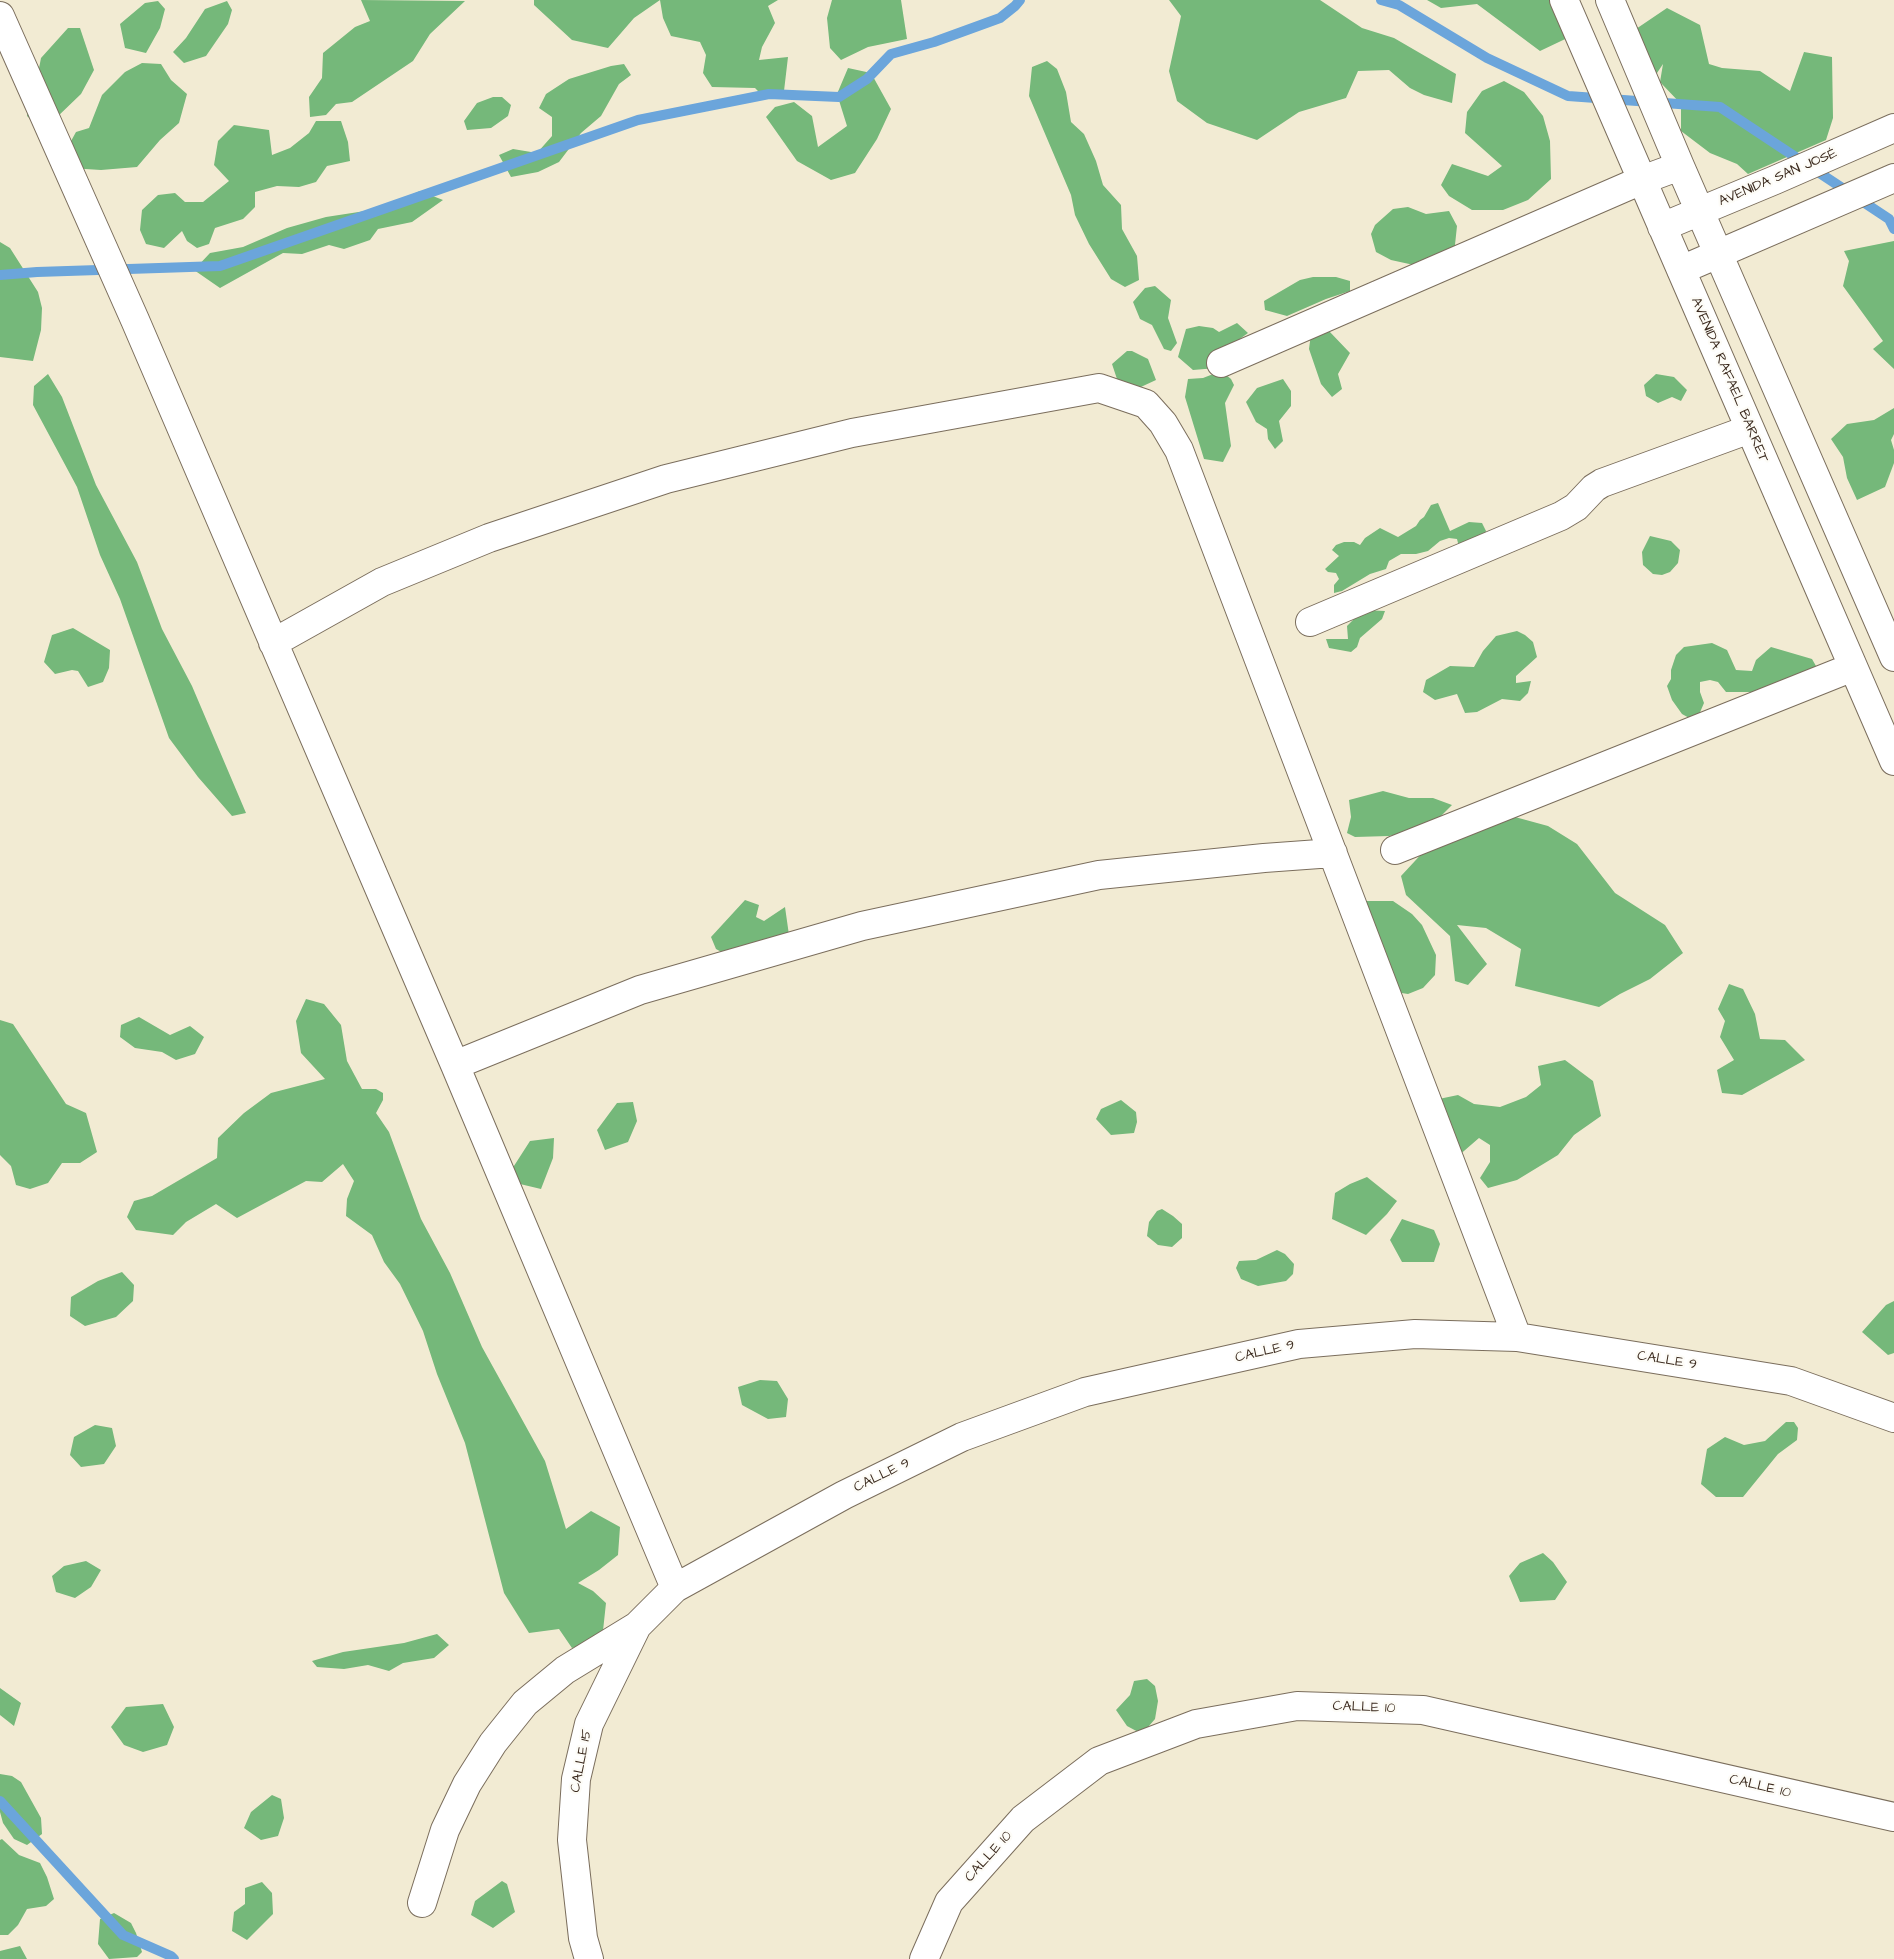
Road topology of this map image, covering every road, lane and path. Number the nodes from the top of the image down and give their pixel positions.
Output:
1 (1564, 0) edge
2 (1610, 0) edge
3 (0, 16) edge
4 (1894, 128) edge
5 (1680, 166) junction
6 (1894, 178) edge
7 (1642, 180) junction
8 (1699, 210) junction
9 (1662, 227) junction
10 (1718, 255) junction
11 (1681, 270) junction
12 (1221, 363) dead end
13 (1750, 429) junction
14 (1310, 622) dead end
15 (273, 643) junction
16 (1894, 658) edge
17 (1853, 667) junction
18 (1894, 761) edge
19 (1395, 850) dead end
20 (1333, 852) junction
21 (455, 1065) junction
22 (1517, 1337) junction
23 (1894, 1418) edge
24 (675, 1588) junction
25 (637, 1626) junction
26 (1894, 1817) edge
27 (422, 1903) dead end
28 (589, 1959) edge
29 (924, 1959) edge

1 - 7 street, AVENIDA RAFAEL BARRET
2 - 5 street
3 - 15 street
4 - 8 street, AVENIDA SAN JOSÉ
5 - 7 street
5 - 8 street
6 - 10 street
7 - 9 street, AVENIDA RAFAEL BARRET
7 - 12 street
8 - 9 street, AVENIDA SAN JOSÉ
8 - 10 street
9 - 11 street, AVENIDA RAFAEL BARRET
10 - 11 street
10 - 16 street
11 - 13 street, AVENIDA RAFAEL BARRET
13 - 14 street
13 - 17 street, AVENIDA RAFAEL BARRET
15 - 20 street
15 - 21 street
17 - 18 street, AVENIDA RAFAEL BARRET
17 - 19 street
20 - 21 street
20 - 22 street
21 - 24 street
22 - 23 street, CALLE 9
22 - 24 street, CALLE 9
24 - 25 street, CALLE 15
25 - 27 street
25 - 28 street, CALLE 15
26 - 29 street, CALLE 10

